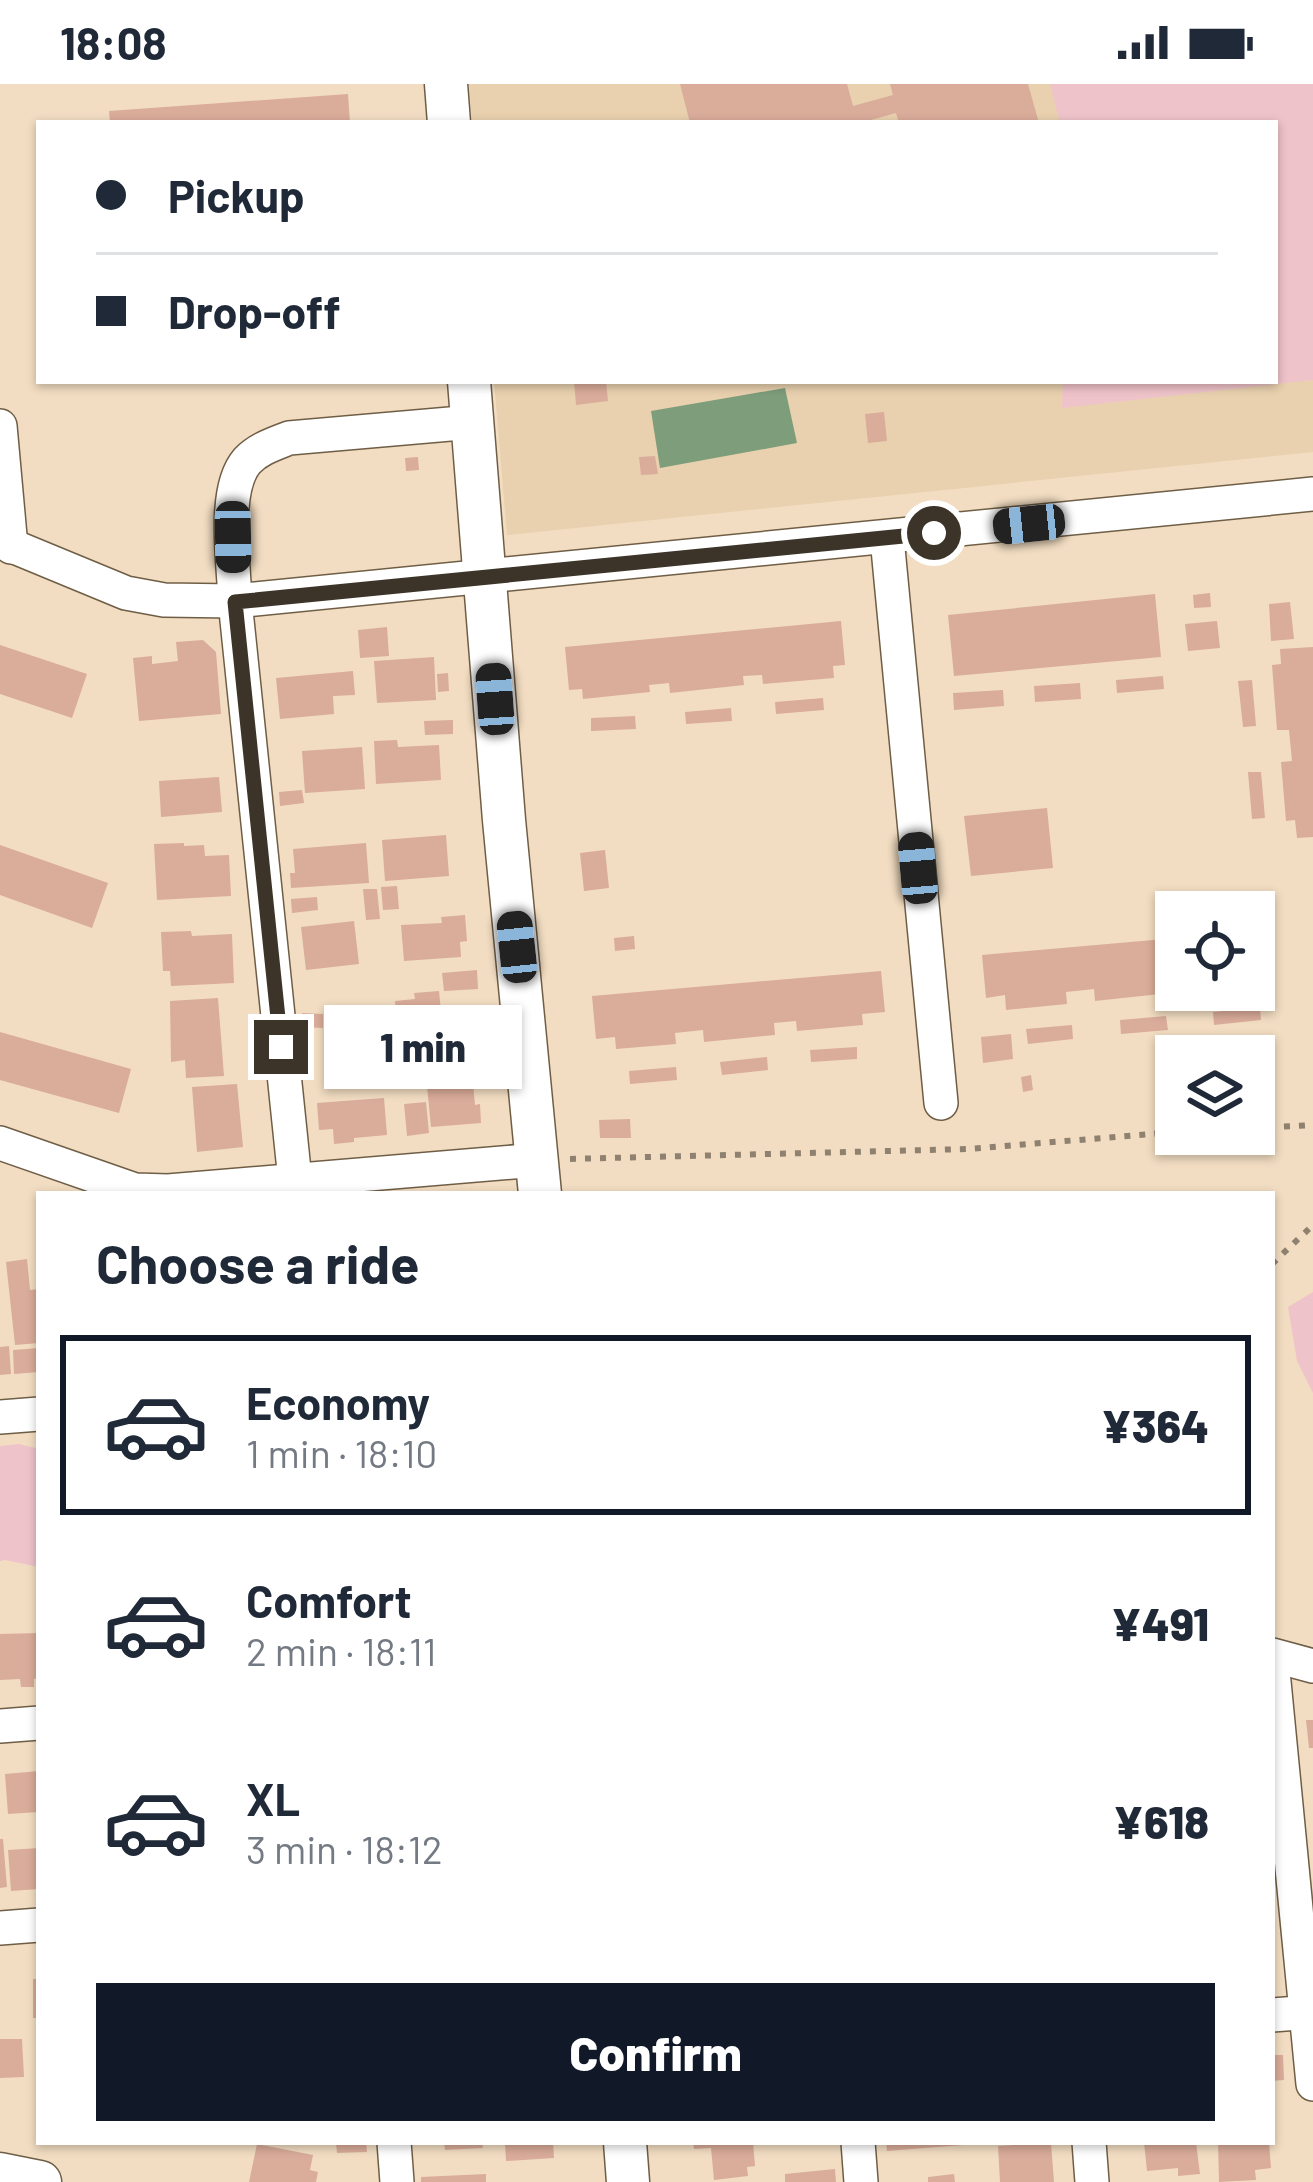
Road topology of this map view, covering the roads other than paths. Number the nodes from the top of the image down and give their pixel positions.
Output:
1 (446, 84) edge
2 (449, 120) edge
3 (471, 401) edge
4 (0, 426) edge
5 (1313, 494) edge
6 (886, 538) junction
7 (6, 544) edge
8 (486, 579) junction
9 (235, 602) junction
10 (941, 1103) dead end
11 (0, 1143) edge
12 (538, 1177) edge
13 (295, 1180) junction
14 (36, 1414) edge
15 (0, 1418) edge
16 (1275, 1659) edge
17 (1313, 1666) edge
18 (1275, 1686) edge
19 (36, 1723) edge
20 (0, 1726) edge
21 (36, 1925) edge
22 (0, 1928) edge
23 (1310, 2012) edge
24 (1275, 2015) edge
25 (1313, 2084) edge
26 (394, 2145) edge
27 (625, 2145) edge
28 (858, 2145) edge
29 (1089, 2145) edge
30 (0, 2174) edge
31 (40, 2182) edge
32 (397, 2182) edge
33 (628, 2182) edge
34 (861, 2182) edge
35 (1092, 2182) edge

1 - 2 street
3 - 8 street
3 - 9 street
4 - 7 street
5 - 6 street
6 - 8 street
6 - 10 street
7 - 9 street
8 - 9 street
8 - 12 street
9 - 13 street
11 - 13 street
12 - 13 street
14 - 15 street
16 - 17 street
18 - 23 street
19 - 20 street
21 - 22 street
23 - 24 street
23 - 25 street
26 - 32 street
27 - 33 street
28 - 34 street
29 - 35 street
30 - 31 street

